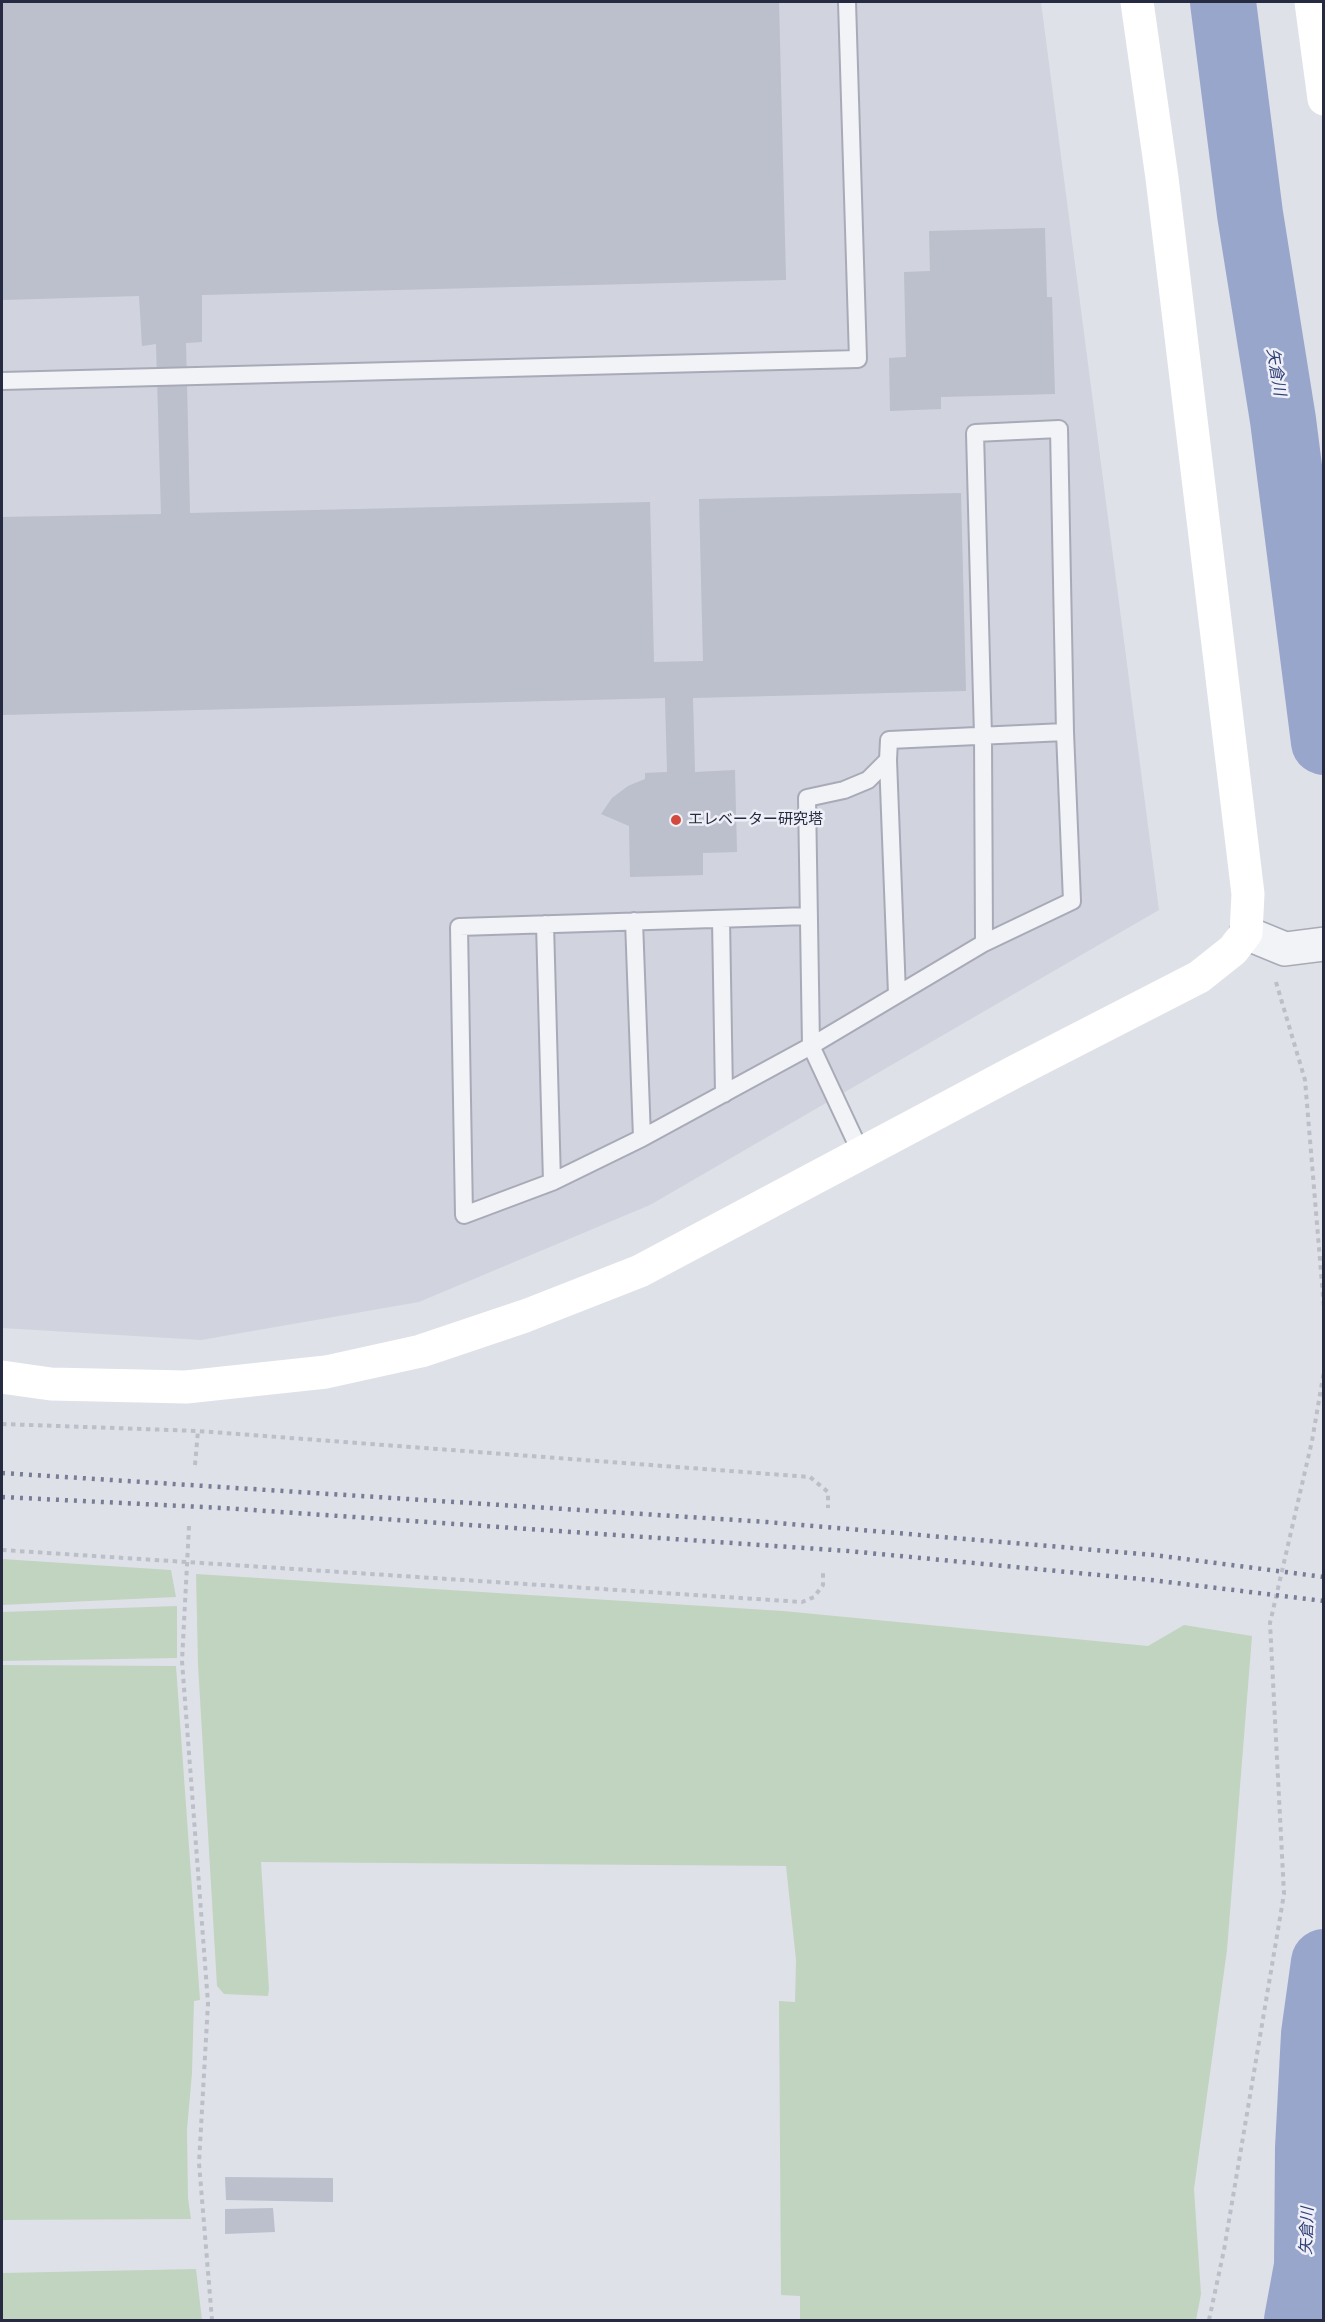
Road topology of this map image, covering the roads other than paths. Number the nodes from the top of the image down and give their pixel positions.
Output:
1 (847, 2) edge
2 (1137, 2) edge
3 (1311, 2) edge
4 (1323, 99) edge
5 (2, 381) edge
6 (1065, 732) junction
7 (983, 736) junction
8 (888, 760) junction
9 (809, 916) junction
10 (722, 919) junction
11 (634, 921) junction
12 (545, 924) junction
13 (1246, 933) junction
14 (984, 943) junction
15 (1323, 944) edge
16 (897, 994) junction
17 (811, 1046) junction
18 (724, 1094) junction
19 (642, 1138) junction
20 (861, 1153) junction
21 (552, 1182) junction
22 (2, 1377) edge

1 - 5 lane
2 - 13 street
3 - 4 street
6 - 7 lane
6 - 7 lane
6 - 14 lane
7 - 8 lane
7 - 14 lane
8 - 9 lane
8 - 16 lane
9 - 10 lane
9 - 17 lane
10 - 11 lane
10 - 18 lane
11 - 12 lane
11 - 19 lane
12 - 21 lane
12 - 21 lane
13 - 15 street
13 - 20 street
14 - 16 lane
16 - 17 lane
17 - 18 lane
17 - 20 lane
18 - 19 lane
19 - 21 lane
20 - 22 street

